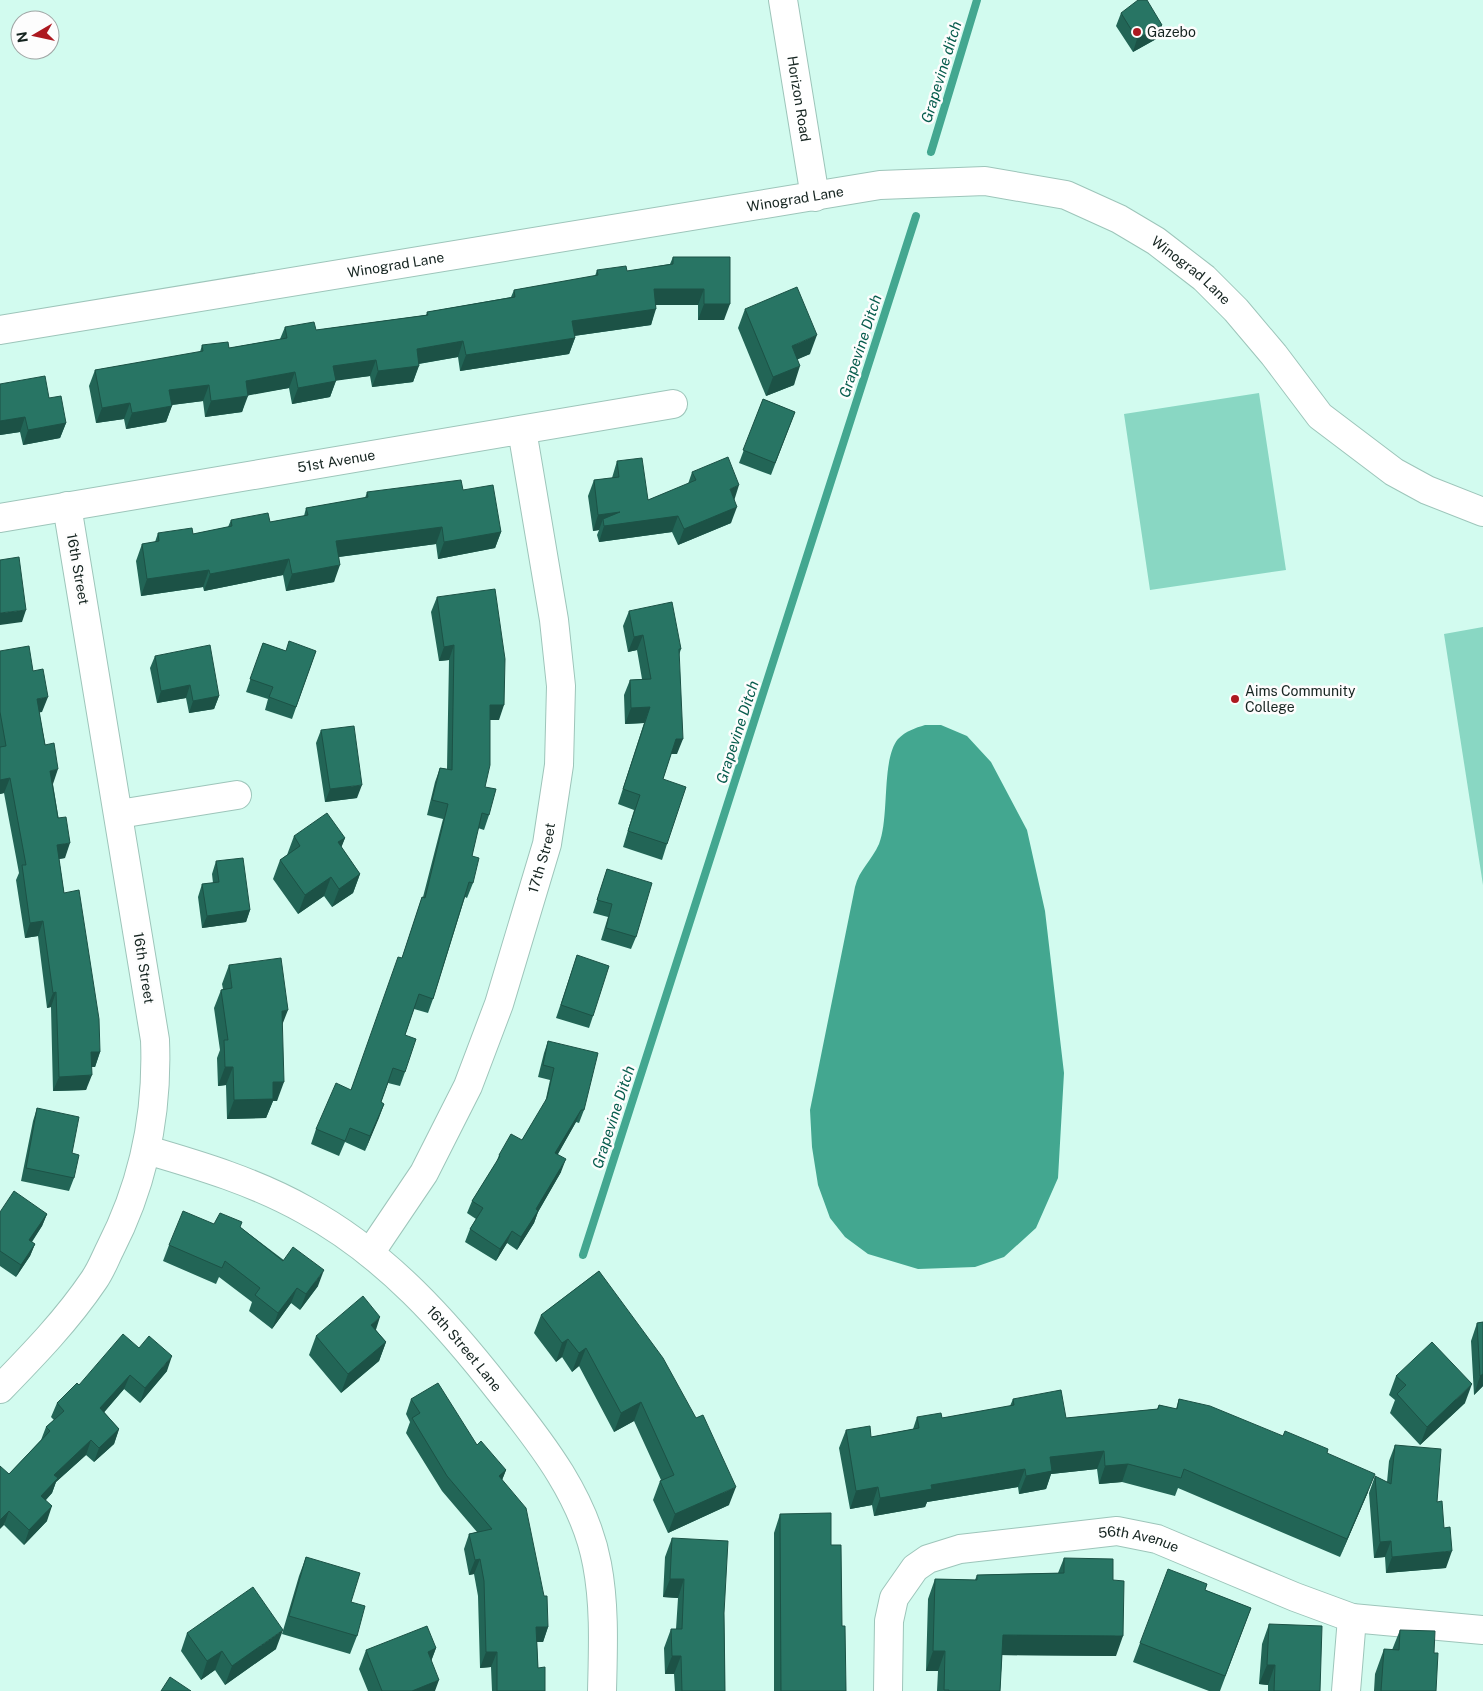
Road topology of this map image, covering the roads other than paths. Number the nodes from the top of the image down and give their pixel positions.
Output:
1 (783, 0) edge
2 (815, 198) junction
3 (0, 330) edge
4 (673, 404) dead end
5 (522, 430) junction
6 (67, 506) junction
7 (1483, 512) edge
8 (0, 518) edge
9 (237, 794) dead end
10 (119, 814) junction
11 (147, 1150) junction
12 (370, 1253) junction
13 (0, 1389) edge
14 (1352, 1618) junction
15 (1483, 1630) edge
16 (602, 1691) edge
17 (888, 1691) edge
18 (1346, 1691) edge

1 - 2 street, Horizon Road
2 - 3 street, Winograd Lane
2 - 7 street, Winograd Lane
4 - 5 street, 51st Avenue
5 - 6 street, 51st Avenue
5 - 12 street, 17th Street
6 - 8 street, 51st Avenue
6 - 10 street, 16th Street
9 - 10 street
10 - 11 street, 16th Street
11 - 12 street, 16th Street Lane
11 - 13 street, 16th Street
12 - 16 street, 16th Street Lane
14 - 15 street, 56th Avenue
14 - 17 street, 56th Avenue
14 - 18 street

